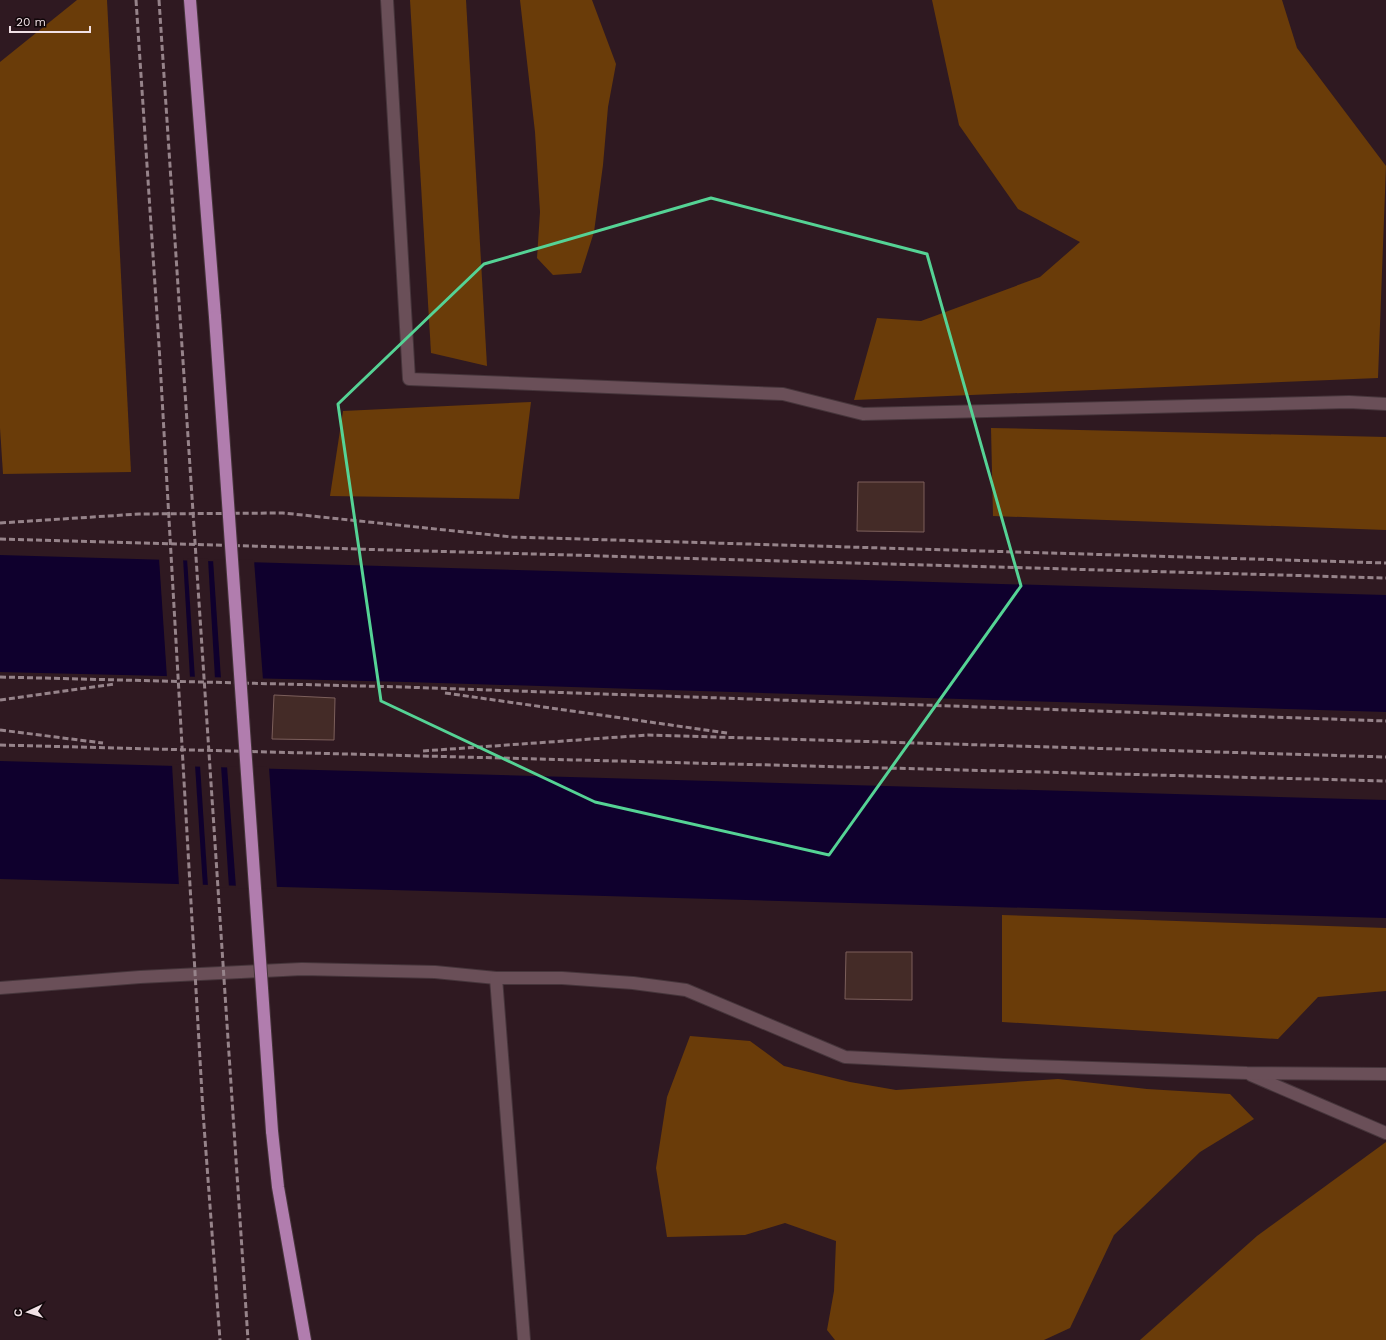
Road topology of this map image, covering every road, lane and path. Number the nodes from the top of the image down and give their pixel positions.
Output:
1 (190, 0) edge
2 (387, 0) edge
3 (1386, 404) edge
4 (496, 978) junction
5 (0, 988) edge
6 (1246, 1073) junction
7 (1386, 1074) edge
8 (1386, 1133) edge
9 (305, 1340) edge
10 (524, 1340) edge

1 - 9 main road, bridge
2 - 3 lane
4 - 5 lane
4 - 6 lane
4 - 10 lane
6 - 7 lane
6 - 8 lane

